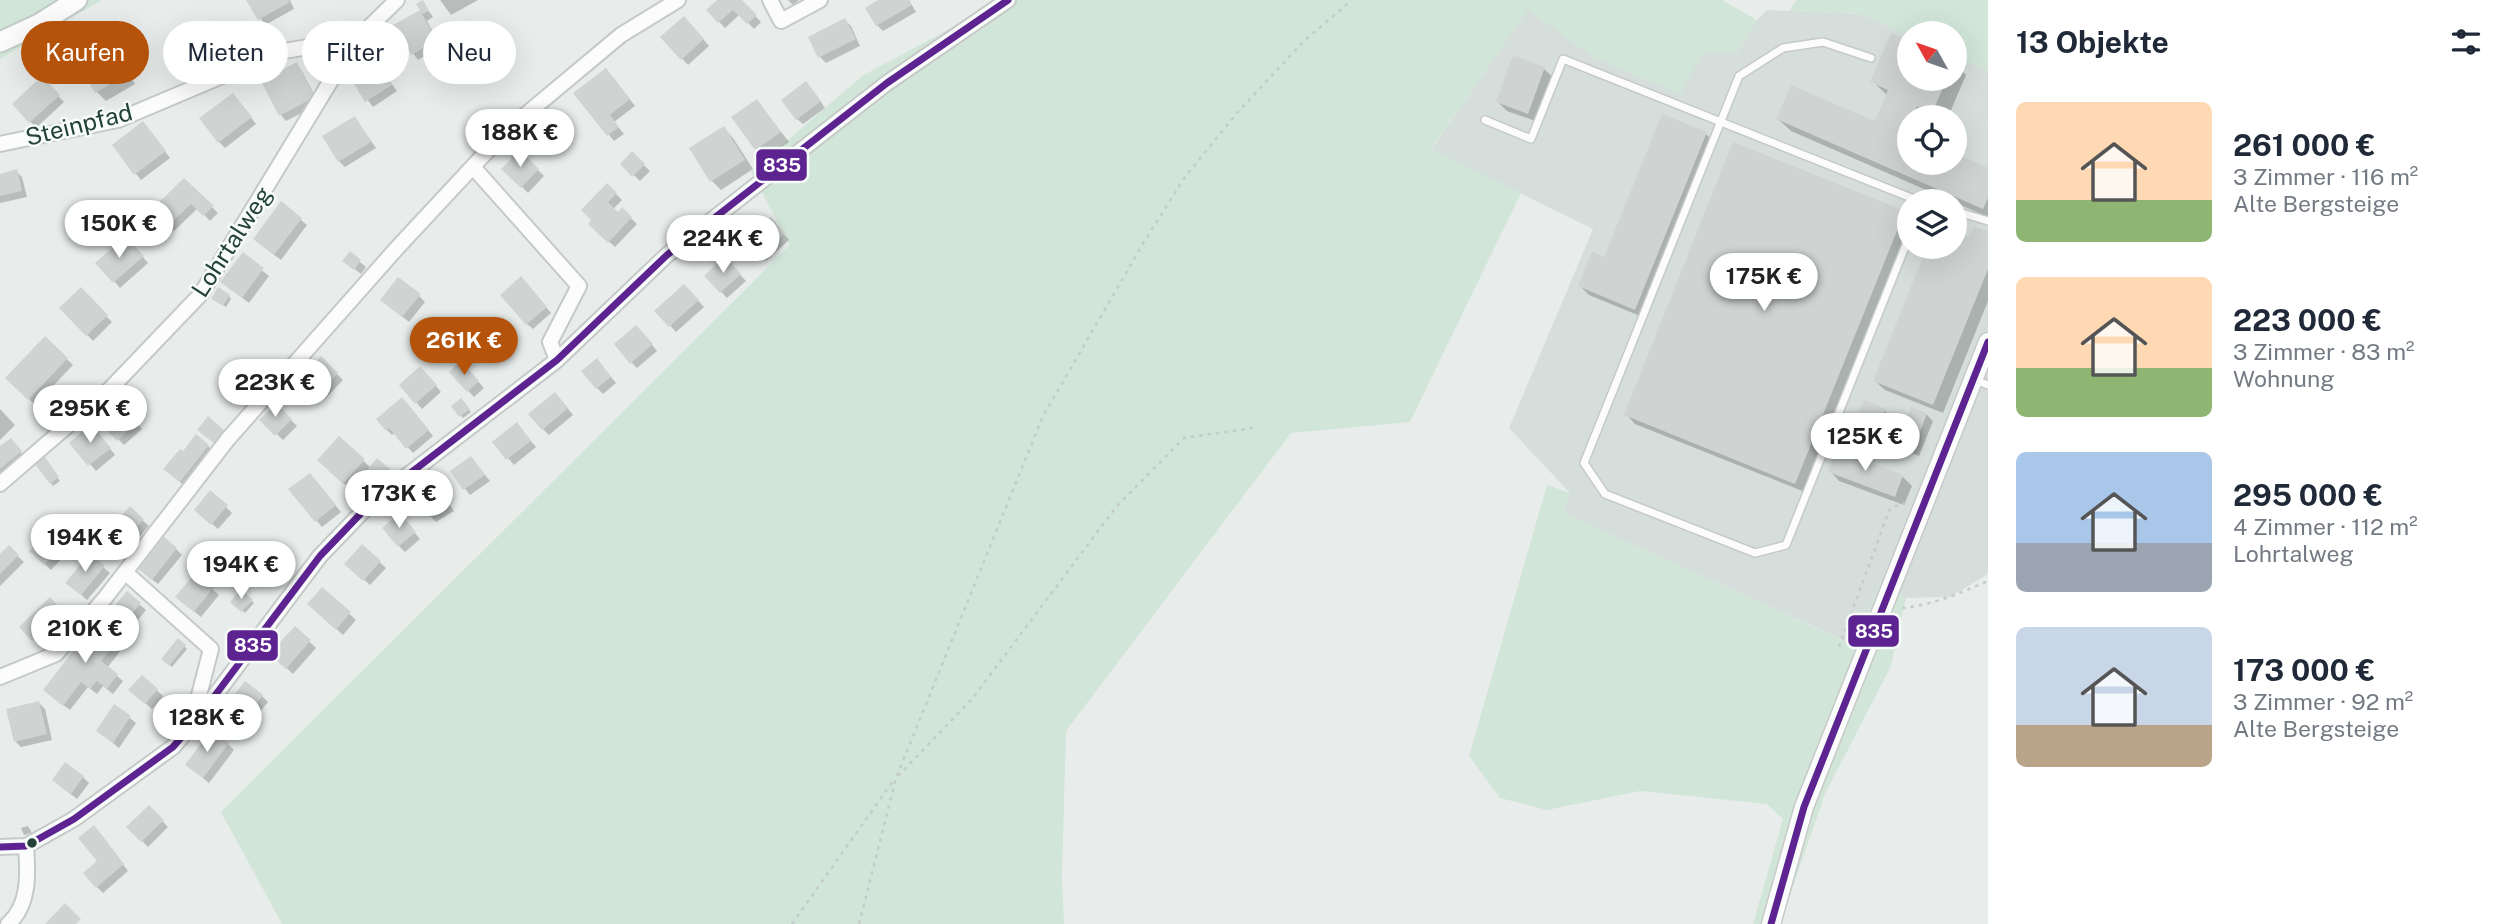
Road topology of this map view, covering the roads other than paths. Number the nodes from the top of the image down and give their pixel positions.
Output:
1 (77, 0) edge
2 (397, 0) edge
3 (678, 0) edge
4 (769, 0) edge
5 (820, 0) edge
6 (1008, 0) edge
7 (375, 21) edge
8 (0, 42) edge
9 (302, 48) edge
10 (1871, 58) dead end
11 (329, 84) edge
12 (1485, 120) dead end
13 (1721, 122) junction
14 (0, 144) edge
15 (473, 167) junction
16 (1897, 192) edge
17 (1967, 215) edge
18 (1988, 221) edge
19 (1900, 259) edge
20 (1988, 342) edge
21 (557, 360) junction
22 (1981, 382) edge
23 (0, 484) edge
24 (125, 572) junction
25 (0, 660) edge
26 (2, 676) edge
27 (198, 718) junction
28 (26, 846) junction
29 (0, 847) edge
30 (8, 924) edge
31 (1771, 924) edge

1 - 8 main road
2 - 7 street, Lohrtalweg
3 - 15 street
4 - 5 street
6 - 21 street
9 - 14 street, Steinpfad
10 - 13 lane
11 - 23 street, Lohrtalweg
12 - 13 lane
13 - 16 lane
13 - 19 lane
15 - 21 street
15 - 24 street
17 - 18 lane
20 - 22 street
21 - 27 street
22 - 31 street
24 - 26 street
24 - 27 street
25 - 26 street
27 - 28 street
28 - 29 street
28 - 30 street

